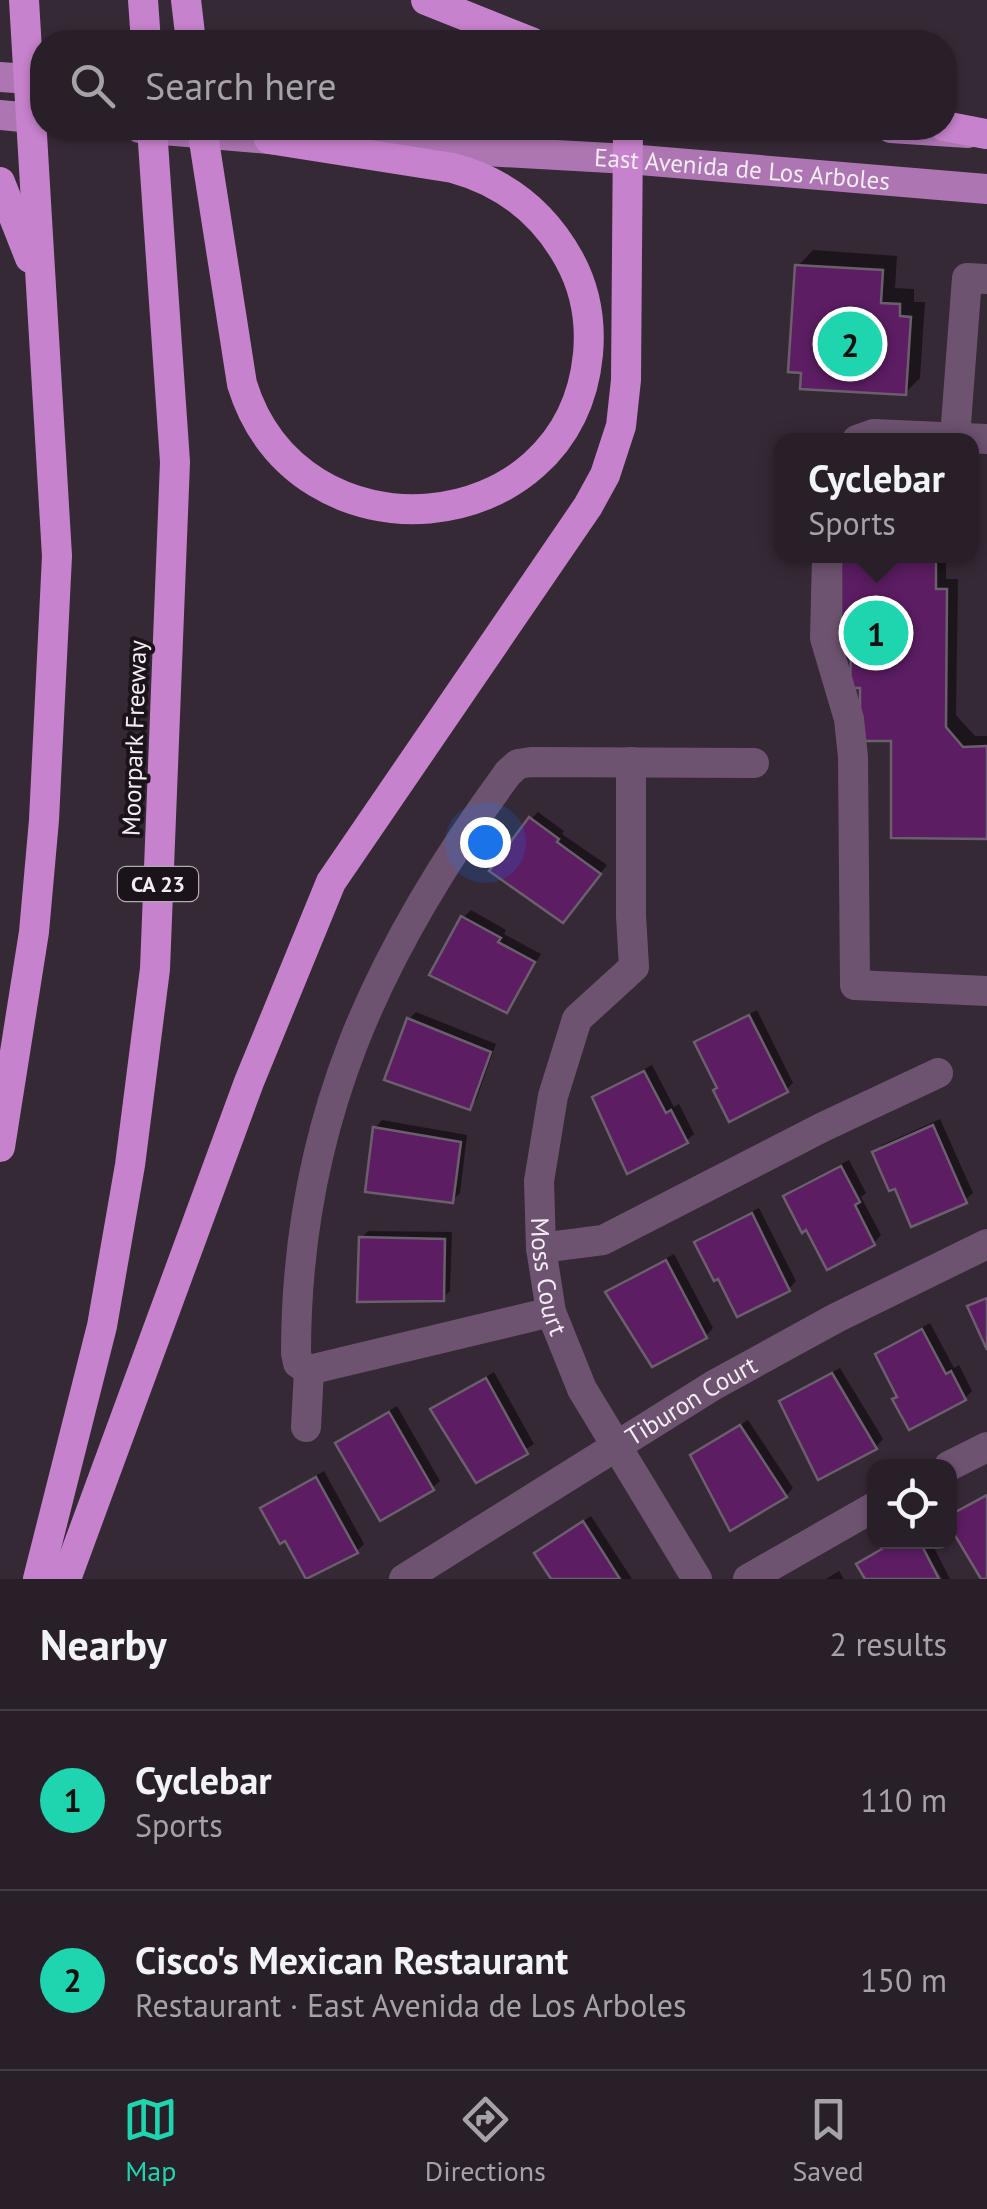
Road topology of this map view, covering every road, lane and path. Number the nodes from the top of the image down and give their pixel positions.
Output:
1 (426, 0) edge
2 (24, 6) edge
3 (501, 30) edge
4 (0, 77) edge
5 (30, 79) edge
6 (30, 87) edge
7 (0, 115) edge
8 (30, 118) edge
9 (957, 128) edge
10 (957, 132) edge
11 (987, 134) edge
12 (34, 140) edge
13 (153, 140) edge
14 (203, 140) edge
15 (275, 140) edge
16 (287, 140) edge
17 (628, 140) edge
18 (628, 159) junction
19 (0, 182) edge
20 (987, 189) edge
21 (987, 279) edge
22 (38, 280) junction
23 (955, 433) edge
24 (827, 563) edge
25 (631, 762) junction
26 (754, 763) dead end
27 (987, 991) edge
28 (938, 1073) dead end
29 (0, 1147) edge
30 (987, 1244) edge
31 (541, 1248) junction
32 (551, 1312) junction
33 (309, 1370) junction
34 (306, 1427) dead end
35 (616, 1446) junction
36 (987, 1447) edge
37 (957, 1462) edge
38 (867, 1511) edge
39 (38, 1579) edge
40 (66, 1579) edge
41 (404, 1579) edge
42 (697, 1579) edge
43 (748, 1579) edge

1 - 3 highway
2 - 6 highway
4 - 5 main road
7 - 8 main road
9 - 11 highway
10 - 11 main road, East Avenida de Los Arboles
12 - 22 highway
13 - 39 highway, Moorpark Freeway / CA 23
14 - 15 highway
16 - 18 main road, East Avenida de Los Arboles
17 - 18 highway
18 - 20 main road, East Avenida de Los Arboles
18 - 40 highway
19 - 22 highway
21 - 23 street
22 - 29 highway
24 - 27 street
25 - 26 street
25 - 31 street, Moss Court
25 - 33 street
28 - 31 street
30 - 35 street, Tiburon Court
31 - 32 street, Moss Court
32 - 33 street
32 - 35 street, Moss Court
33 - 34 street
35 - 41 street, Tiburon Court
35 - 42 street, Moss Court
36 - 37 street
38 - 43 street

